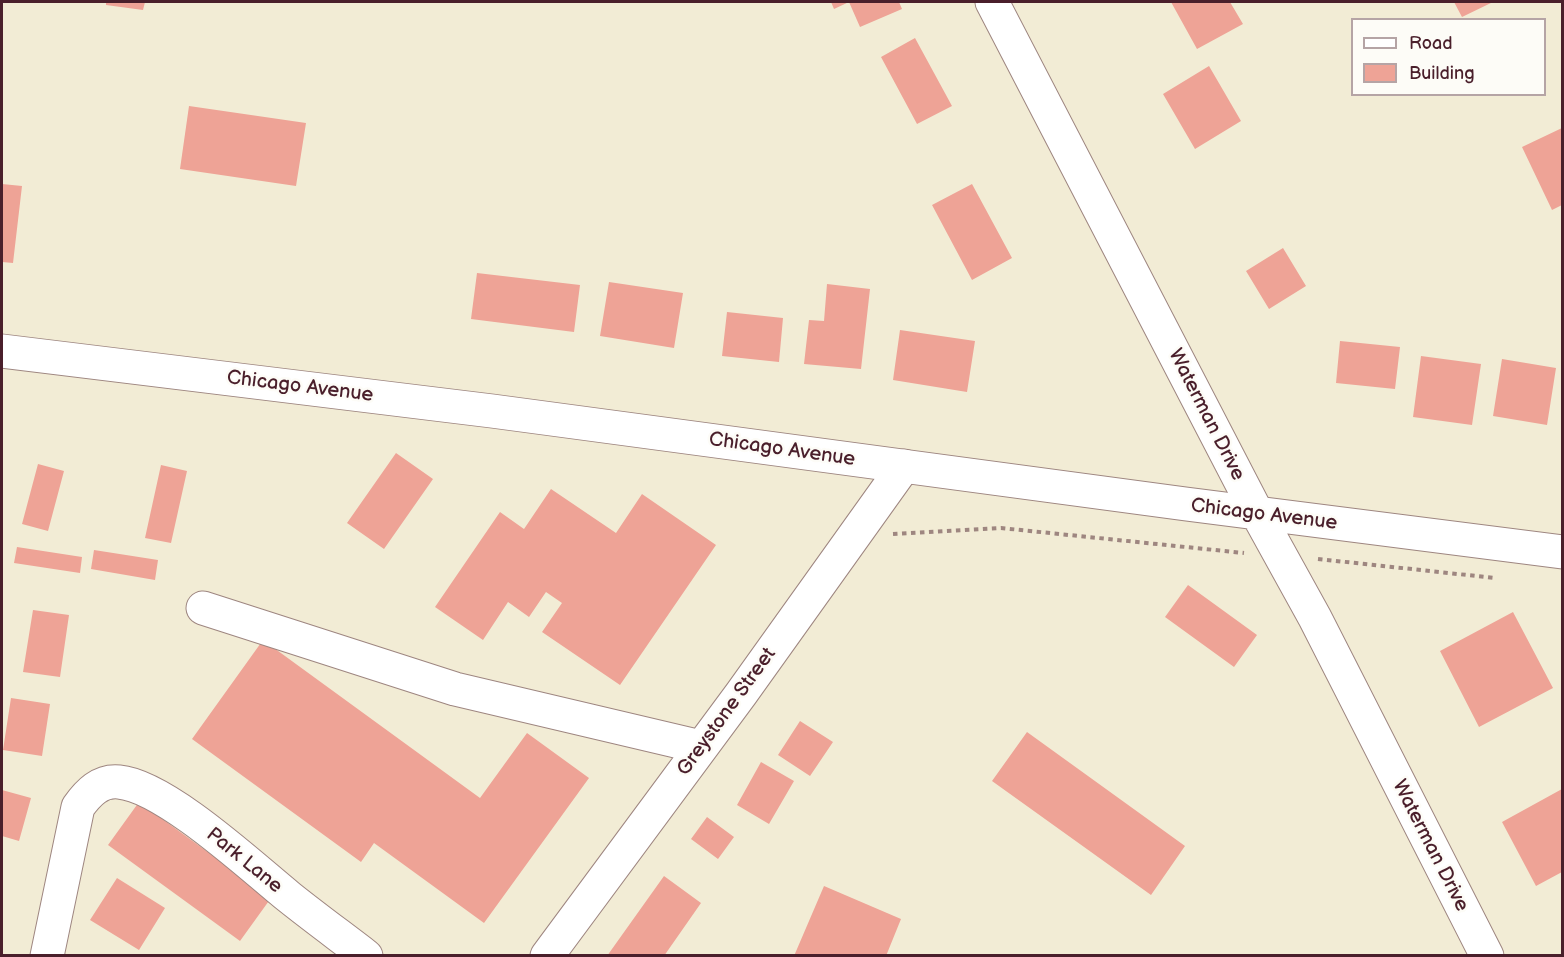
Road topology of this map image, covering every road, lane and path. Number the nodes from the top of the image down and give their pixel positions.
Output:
1 (992, 2) edge
2 (2, 351) edge
3 (904, 466) junction
4 (1257, 513) junction
5 (886, 534) dead end
6 (1222, 551) dead end
7 (1563, 552) edge
8 (1396, 566) dead end
9 (1503, 579) dead end
10 (203, 608) dead end
11 (701, 747) junction
12 (47, 956) edge
13 (366, 956) edge
14 (547, 956) edge
15 (1487, 956) edge

1 - 4 street, Waterman Drive
2 - 3 street, Chicago Avenue
3 - 4 street, Chicago Avenue
3 - 11 street, Greystone Street
4 - 7 street, Chicago Avenue
4 - 15 street, Waterman Drive
5 - 6 path
8 - 9 path
10 - 11 street
11 - 14 street, Greystone Street
12 - 13 street, Park Lane

